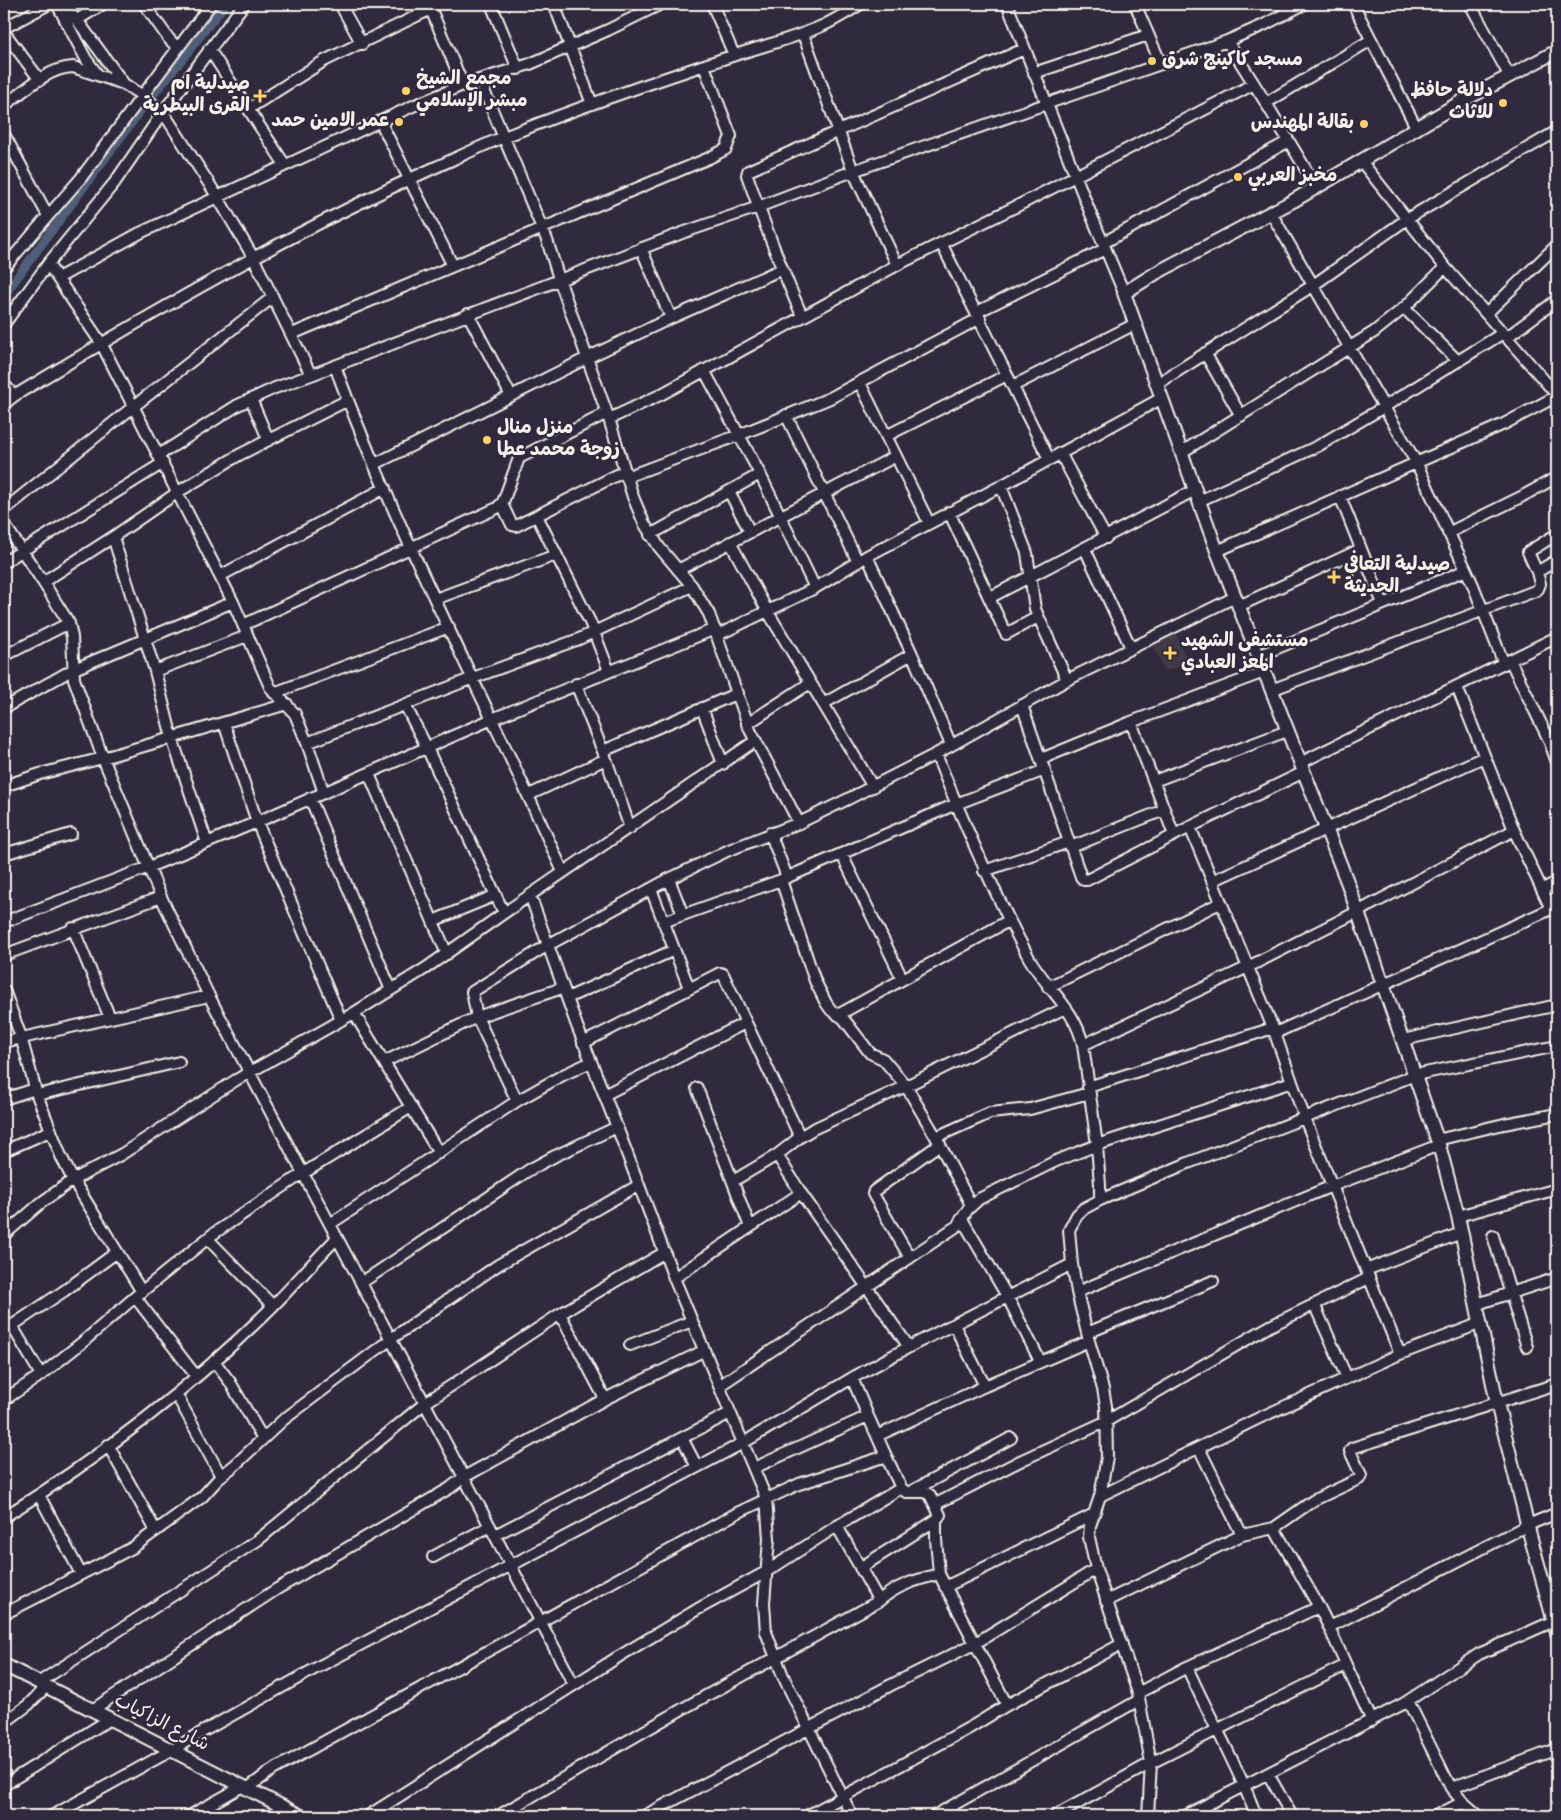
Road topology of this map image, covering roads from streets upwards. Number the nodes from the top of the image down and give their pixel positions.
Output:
1 (49, 4) edge
2 (58, 4) edge
3 (103, 4) edge
4 (144, 4) edge
5 (211, 4) edge
6 (244, 4) edge
7 (340, 4) edge
8 (491, 4) edge
9 (554, 4) edge
10 (661, 4) edge
11 (712, 4) edge
12 (861, 4) edge
13 (1135, 4) edge
14 (1304, 4) edge
15 (1353, 4) edge
16 (1470, 4) edge
17 (1010, 5) edge
18 (430, 7) edge
19 (1285, 8) edge
20 (77, 20) junction
21 (4, 28) edge
22 (4, 32) edge
23 (804, 34) junction
24 (1148, 35) junction
25 (1371, 40) junction
26 (1227, 41) junction
27 (362, 44) junction
28 (570, 46) junction
29 (178, 48) junction
30 (210, 49) junction
31 (1024, 49) junction
32 (1557, 51) edge
33 (734, 55) junction
34 (1161, 64) junction
35 (704, 66) junction
36 (518, 69) junction
37 (1034, 73) junction
38 (1509, 75) junction
39 (99, 76) junction
40 (40, 80) junction
41 (480, 81) junction
42 (124, 84) junction
43 (1254, 84) junction
44 (463, 85) junction
45 (143, 96) junction
46 (1266, 103) junction
47 (592, 104) junction
48 (1046, 104) junction
49 (4, 106) edge
50 (248, 109) junction
51 (161, 110) junction
52 (380, 121) junction
53 (1417, 128) junction
54 (838, 130) junction
55 (1557, 131) edge
56 (4, 134) edge
57 (503, 138) junction
58 (1289, 141) junction
59 (1361, 161) junction
60 (285, 165) junction
61 (853, 171) junction
62 (1075, 176) junction
63 (409, 180) junction
64 (1316, 188) junction
65 (217, 196) junction
66 (758, 207) junction
67 (1271, 213) junction
68 (48, 216) junction
69 (1407, 219) junction
70 (542, 230) junction
71 (941, 243) junction
72 (1557, 245) edge
73 (1104, 246) junction
74 (641, 248) junction
75 (253, 258) junction
76 (48, 264) junction
77 (897, 265) junction
78 (453, 266) junction
79 (1445, 267) junction
80 (4, 268) edge
81 (782, 269) junction
82 (58, 278) junction
83 (559, 279) junction
84 (1312, 286) junction
85 (1124, 293) junction
86 (274, 297) junction
87 (1557, 300) edge
88 (1404, 308) junction
89 (468, 314) junction
90 (1486, 314) junction
91 (978, 315) junction
92 (802, 316) junction
93 (671, 318) junction
94 (4, 324) edge
95 (1135, 324) junction
96 (292, 334) junction
97 (1505, 335) junction
98 (101, 343) junction
99 (1349, 348) junction
100 (1205, 353) junction
101 (587, 358) junction
102 (1458, 361) junction
103 (335, 366) junction
104 (704, 370) junction
105 (311, 374) junction
106 (1007, 375) junction
107 (860, 383) junction
108 (4, 384) edge
109 (1157, 384) junction
110 (1013, 386) junction
111 (1557, 395) edge
112 (14, 396) junction
113 (512, 396) junction
114 (1162, 398) junction
115 (251, 399) junction
116 (348, 400) junction
117 (4, 404) edge
118 (132, 407) junction
119 (1384, 407) junction
120 (786, 415) junction
121 (608, 416) junction
122 (1241, 416) junction
123 (739, 435) junction
124 (886, 436) junction
125 (268, 439) junction
126 (1182, 452) junction
127 (1060, 453) junction
128 (896, 456) junction
129 (161, 459) junction
130 (1049, 459) junction
131 (1416, 462) junction
132 (375, 464) junction
133 (625, 474) junction
134 (760, 474) junction
135 (1557, 477) edge
136 (1001, 486) junction
137 (385, 488) junction
138 (729, 491) junction
139 (178, 492) junction
140 (824, 494) junction
141 (1197, 496) junction
142 (1340, 496) junction
143 (502, 504) junction
144 (4, 510) edge
145 (949, 512) junction
146 (537, 516) junction
147 (781, 516) junction
148 (929, 523) junction
149 (4, 524) edge
150 (750, 532) junction
151 (1448, 533) junction
152 (1557, 534) edge
153 (650, 535) junction
154 (114, 537) junction
155 (1106, 538) junction
156 (730, 542) junction
157 (412, 548) junction
158 (1085, 549) junction
159 (1361, 549) junction
160 (21, 551) junction
161 (1217, 551) junction
162 (556, 556) junction
163 (863, 559) junction
164 (1557, 560) edge
165 (4, 562) edge
166 (678, 570) junction
167 (1466, 570) junction
168 (1537, 572) junction
169 (220, 576) junction
170 (1030, 576) junction
171 (43, 582) junction
172 (692, 586) junction
173 (816, 588) junction
174 (989, 598) junction
175 (435, 599) junction
176 (233, 602) junction
177 (1237, 602) junction
178 (1383, 604) junction
179 (1484, 611) junction
180 (768, 612) junction
181 (1038, 618) junction
182 (69, 624) junction
183 (243, 625) junction
184 (448, 627) junction
185 (595, 632) junction
186 (716, 632) junction
187 (247, 636) junction
188 (1557, 637) edge
189 (145, 639) junction
190 (1131, 648) junction
191 (912, 654) junction
192 (4, 656) edge
193 (1258, 656) junction
194 (1507, 662) junction
195 (72, 670) junction
196 (155, 671) junction
197 (609, 672) junction
198 (1264, 672) junction
199 (473, 678) junction
200 (1068, 680) junction
201 (810, 683) junction
202 (576, 684) junction
203 (1457, 687) junction
204 (1271, 690) junction
205 (274, 692) junction
206 (738, 693) junction
207 (287, 704) junction
208 (823, 704) junction
209 (405, 705) junction
210 (1022, 705) junction
211 (4, 708) edge
212 (702, 708) junction
213 (492, 719) junction
214 (1131, 722) junction
215 (224, 724) junction
216 (747, 724) junction
217 (1287, 731) junction
218 (172, 738) junction
219 (755, 741) junction
220 (308, 743) junction
221 (951, 745) junction
222 (427, 748) junction
223 (936, 754) junction
224 (604, 755) junction
225 (1484, 757) junction
226 (103, 758) junction
227 (1041, 759) junction
228 (1557, 762) edge
229 (723, 764) junction
230 (1302, 767) junction
231 (1045, 770) junction
232 (368, 774) junction
233 (1154, 782) junction
234 (4, 786) edge
235 (872, 787) junction
236 (324, 793) junction
237 (529, 795) junction
238 (310, 798) junction
239 (956, 804) junction
240 (1164, 810) junction
241 (257, 822) junction
242 (799, 823) junction
243 (1190, 827) junction
244 (630, 828) junction
245 (1327, 828) junction
246 (1514, 830) junction
247 (770, 833) junction
248 (71, 834) dead end
249 (1174, 835) junction
250 (207, 843) junction
251 (1070, 844) junction
252 (4, 854) edge
253 (842, 855) junction
254 (149, 867) junction
255 (984, 871) junction
256 (563, 872) junction
257 (784, 878) junction
258 (669, 879) junction
259 (1212, 881) junction
260 (1557, 882) edge
261 (651, 889) junction
262 (1543, 889) junction
263 (496, 895) junction
264 (530, 895) junction
265 (161, 896) junction
266 (1220, 903) junction
267 (1554, 907) edge
268 (1357, 912) junction
269 (504, 913) junction
270 (683, 915) junction
271 (1008, 920) junction
272 (433, 921) junction
273 (4, 922) edge
274 (663, 922) junction
275 (73, 928) junction
276 (548, 945) junction
277 (674, 950) junction
278 (447, 954) junction
279 (4, 955) edge
280 (1248, 967) junction
281 (902, 978) junction
282 (1383, 986) junction
283 (1048, 987) junction
284 (562, 988) junction
285 (689, 988) junction
286 (4, 990) edge
287 (391, 990) junction
288 (209, 996) junction
289 (567, 998) junction
290 (1557, 1005) edge
291 (1065, 1008) junction
292 (354, 1013) junction
293 (838, 1014) junction
294 (477, 1017) junction
295 (110, 1018) junction
296 (341, 1020) junction
297 (745, 1023) junction
298 (1274, 1031) junction
299 (21, 1037) junction
300 (1403, 1040) junction
301 (4, 1042) edge
302 (583, 1043) junction
303 (1083, 1044) junction
304 (1557, 1046) edge
305 (179, 1062) dead end
306 (384, 1062) junction
307 (591, 1062) junction
308 (250, 1072) junction
309 (1415, 1075) junction
310 (1292, 1082) junction
311 (906, 1086) junction
312 (697, 1088) dead end
313 (1088, 1090) junction
314 (36, 1092) junction
315 (604, 1095) junction
316 (4, 1099) edge
317 (517, 1101) junction
318 (411, 1107) junction
319 (1557, 1114) edge
320 (1305, 1119) junction
321 (617, 1127) junction
322 (50, 1131) junction
323 (800, 1137) junction
324 (938, 1141) junction
325 (1438, 1142) junction
326 (1097, 1145) junction
327 (4, 1151) edge
328 (439, 1153) junction
329 (777, 1155) junction
330 (302, 1174) junction
331 (73, 1180) junction
332 (733, 1181) junction
333 (639, 1185) junction
334 (1332, 1186) junction
335 (1557, 1189) edge
336 (801, 1192) junction
337 (1100, 1200) junction
338 (972, 1205) junction
339 (1458, 1216) junction
340 (962, 1219) junction
341 (330, 1224) junction
342 (750, 1227) junction
343 (1461, 1233) junction
344 (4, 1236) edge
345 (1493, 1236) dead end
346 (338, 1238) junction
347 (208, 1239) junction
348 (117, 1252) junction
349 (665, 1252) junction
350 (910, 1258) junction
351 (1072, 1264) junction
352 (1367, 1274) junction
353 (674, 1278) junction
354 (1557, 1278) edge
355 (1213, 1281) dead end
356 (361, 1283) junction
357 (868, 1286) junction
358 (1077, 1292) junction
359 (1510, 1293) junction
360 (138, 1294) junction
361 (1008, 1296) junction
362 (1314, 1304) junction
363 (1477, 1304) junction
364 (272, 1306) junction
365 (560, 1314) junction
366 (692, 1321) junction
367 (1482, 1323) junction
368 (954, 1325) junction
369 (8, 1328) edge
370 (1088, 1337) junction
371 (391, 1340) junction
372 (630, 1345) dead end
373 (909, 1347) junction
374 (1527, 1347) dead end
375 (703, 1351) junction
376 (1400, 1354) junction
377 (214, 1361) junction
378 (1040, 1361) junction
379 (41, 1375) junction
380 (196, 1376) junction
381 (852, 1378) junction
382 (1347, 1378) junction
383 (1557, 1384) edge
384 (718, 1386) junction
385 (985, 1386) junction
386 (176, 1394) junction
387 (605, 1399) junction
388 (4, 1400) edge
389 (425, 1403) junction
390 (1497, 1403) junction
391 (730, 1413) junction
392 (868, 1416) junction
393 (1107, 1422) junction
394 (877, 1436) junction
395 (682, 1438) junction
396 (1011, 1438) dead end
397 (263, 1439) junction
398 (743, 1443) junction
399 (108, 1445) junction
400 (1199, 1448) junction
401 (886, 1456) junction
402 (697, 1467) junction
403 (754, 1468) junction
404 (221, 1476) junction
405 (464, 1477) junction
406 (905, 1490) junction
407 (39, 1495) junction
408 (1100, 1496) junction
409 (766, 1498) junction
410 (936, 1504) junction
411 (1557, 1513) edge
412 (1092, 1515) junction
413 (4, 1517) edge
414 (936, 1520) junction
415 (1528, 1524) junction
416 (837, 1526) junction
417 (1274, 1528) junction
418 (156, 1531) junction
419 (493, 1531) junction
420 (1242, 1535) junction
421 (433, 1557) dead end
422 (512, 1566) junction
423 (860, 1568) junction
424 (1096, 1569) junction
425 (766, 1572) junction
426 (82, 1574) junction
427 (939, 1574) junction
428 (1557, 1579) edge
429 (945, 1587) junction
430 (1548, 1600) junction
431 (879, 1601) junction
432 (1106, 1601) junction
433 (1319, 1607) junction
434 (4, 1614) edge
435 (541, 1622) junction
436 (1329, 1627) junction
437 (1556, 1627) edge
438 (974, 1644) junction
439 (1122, 1644) junction
440 (775, 1658) junction
441 (4, 1665) edge
442 (1346, 1666) junction
443 (1187, 1667) junction
444 (42, 1685) junction
445 (574, 1685) junction
446 (1138, 1696) junction
447 (1408, 1701) junction
448 (1007, 1705) junction
449 (92, 1710) junction
450 (110, 1719) junction
451 (1372, 1721) junction
452 (4, 1723) edge
453 (809, 1728) junction
454 (1216, 1729) junction
455 (1557, 1749) edge
456 (172, 1750) junction
457 (1151, 1762) junction
458 (1268, 1774) junction
459 (4, 1785) edge
460 (1245, 1786) junction
461 (246, 1787) junction
462 (1451, 1788) junction
463 (843, 1796) junction
464 (1463, 1802) junction
465 (52, 1816) edge
466 (189, 1816) edge
467 (301, 1816) edge
468 (368, 1816) edge
469 (498, 1816) edge
470 (644, 1816) edge
471 (807, 1816) edge
472 (852, 1816) edge
473 (934, 1816) edge
474 (1055, 1816) edge
475 (1148, 1816) edge
476 (1185, 1816) edge
477 (1256, 1816) edge
478 (1292, 1816) edge
479 (1436, 1816) edge
480 (1479, 1816) edge

1 - 21 street
2 - 20 street
2 - 39 street
3 - 20 street
4 - 29 street
5 - 29 street
6 - 30 street
7 - 27 street
8 - 36 street
9 - 28 street
10 - 28 street
11 - 33 street
12 - 23 street
13 - 24 street
14 - 19 street
15 - 25 street
16 - 38 street
17 - 31 street
18 - 27 street
18 - 44 street
19 - 26 street
20 - 42 street
22 - 40 street
23 - 33 street
23 - 54 street
24 - 34 street
24 - 37 street
25 - 46 street
25 - 53 street
26 - 34 street
26 - 43 street
27 - 50 street
28 - 36 street
28 - 47 street
29 - 45 street
30 - 50 street
30 - 51 street
31 - 37 street
31 - 54 street
32 - 38 street
33 - 35 street
34 - 48 street
35 - 47 street
35 - 70 street
36 - 41 street
37 - 48 street
38 - 53 street
39 - 40 street
39 - 42 street
40 - 49 street
41 - 44 street
41 - 57 street
42 - 45 street
43 - 46 street
43 - 62 street
44 - 52 street
45 - 51 street
45 - 68 street
46 - 58 street
47 - 57 street
48 - 61 street
48 - 62 street
50 - 60 street
51 - 65 street
51 - 76 street
52 - 60 street
52 - 63 street
53 - 59 street
54 - 61 street
54 - 66 street
55 - 69 street
56 - 68 street
57 - 63 street
57 - 70 street
58 - 64 street
58 - 73 street
59 - 64 street
59 - 69 street
60 - 65 street
61 - 66 street
61 - 77 street
62 - 71 street
62 - 73 street
63 - 75 street
63 - 78 street
64 - 67 street
65 - 75 street
65 - 82 street
66 - 74 street
66 - 81 street
67 - 84 street
67 - 85 street
68 - 80 street
69 - 79 street
69 - 84 street
70 - 78 street
70 - 83 street
71 - 77 street
71 - 91 street
72 - 90 street
73 - 85 street
73 - 91 street
74 - 83 street
74 - 93 street
75 - 86 street
75 - 98 street
76 - 82 street
76 - 94 street
77 - 92 street
78 - 96 street
79 - 88 street
79 - 90 street
81 - 92 street
81 - 93 street
82 - 98 street
83 - 89 street
83 - 101 street
84 - 99 street
84 - 100 street
85 - 95 street
86 - 96 street
86 - 118 street
87 - 97 street
88 - 99 street
88 - 102 street
89 - 103 street
89 - 113 street
90 - 97 street
91 - 106 street
91 - 107 street
92 - 104 street
93 - 101 street
95 - 109 street
95 - 110 street
96 - 105 street
97 - 102 street
97 - 111 street
98 - 112 street
98 - 118 street
99 - 119 street
99 - 122 street
100 - 109 street
100 - 122 street
101 - 113 street
101 - 121 street
102 - 119 street
103 - 105 street
103 - 116 street
104 - 121 street
104 - 123 street
105 - 115 street
106 - 110 street
106 - 124 street
107 - 120 street
107 - 124 street
108 - 112 street
109 - 114 street
110 - 130 street
111 - 131 street
112 - 117 street
113 - 132 street
114 - 126 street
114 - 127 street
115 - 125 street
115 - 129 street
116 - 125 street
116 - 132 street
118 - 129 street
118 - 144 street
119 - 131 street
119 - 141 street
120 - 123 street
120 - 140 street
121 - 133 street
121 - 143 street
122 - 126 street
123 - 133 street
123 - 134 street
124 - 128 street
125 - 139 street
126 - 141 street
127 - 130 street
127 - 155 street
128 - 140 street
128 - 148 street
129 - 139 street
129 - 160 street
130 - 136 street
131 - 142 street
131 - 151 street
132 - 137 street
133 - 146 street
133 - 153 street
134 - 138 street
134 - 147 street
135 - 151 street
136 - 145 street
136 - 170 street
137 - 157 street
137 - 169 street
138 - 150 street
138 - 153 street
139 - 154 street
139 - 169 street
140 - 147 street
140 - 163 street
141 - 155 street
141 - 161 street
142 - 159 street
142 - 161 street
143 - 146 street
143 - 157 street
145 - 148 street
145 - 174 street
146 - 162 street
147 - 150 street
147 - 173 street
148 - 163 street
149 - 160 street
150 - 156 street
151 - 167 street
152 - 168 street
153 - 166 street
154 - 171 street
154 - 189 street
155 - 158 street
156 - 166 street
156 - 180 street
157 - 175 street
157 - 183 street
158 - 170 street
158 - 190 street
159 - 177 street
159 - 178 street
160 - 165 street
160 - 171 street
161 - 177 street
162 - 175 street
162 - 185 street
163 - 173 street
163 - 191 street
164 - 168 street
166 - 172 street
167 - 178 street
167 - 179 street
168 - 179 street
169 - 176 street
170 - 174 street
170 - 181 street
171 - 182 street
172 - 185 street
172 - 186 street
173 - 180 street
174 - 181 street
175 - 184 street
176 - 183 street
176 - 189 street
177 - 190 street
177 - 193 street
178 - 193 street
179 - 194 street
179 - 204 street
180 - 186 street
180 - 201 street
181 - 200 street
182 - 192 street
182 - 195 street
183 - 187 street
184 - 199 street
184 - 205 street
185 - 197 street
185 - 199 street
186 - 197 street
186 - 206 street
187 - 196 street
187 - 205 street
188 - 194 street
189 - 195 street
189 - 196 street
190 - 200 street
191 - 208 street
191 - 221 street
193 - 198 street
194 - 203 street
194 - 228 street
195 - 211 street
195 - 226 street
196 - 218 street
197 - 202 street
198 - 204 street
198 - 214 street
199 - 209 street
199 - 213 street
200 - 210 street
201 - 208 street
201 - 216 street
202 - 213 street
202 - 224 street
203 - 225 street
203 - 230 street
204 - 217 street
205 - 207 street
206 - 212 street
206 - 216 street
207 - 215 street
207 - 220 street
208 - 235 street
209 - 220 street
209 - 222 street
210 - 221 street
210 - 227 street
212 - 224 street
212 - 229 street
213 - 222 street
213 - 237 street
214 - 227 street
214 - 233 street
215 - 218 street
215 - 241 street
216 - 219 street
217 - 230 street
217 - 233 street
218 - 226 street
218 - 250 street
219 - 229 street
219 - 242 street
220 - 236 street
221 - 223 street
222 - 232 street
222 - 263 street
223 - 235 street
223 - 239 street
224 - 237 street
224 - 244 street
225 - 245 street
225 - 246 street
226 - 234 street
226 - 254 street
227 - 231 street
229 - 244 street
230 - 243 street
230 - 245 street
231 - 239 street
231 - 251 street
232 - 236 street
232 - 272 street
233 - 240 street
235 - 242 street
236 - 238 street
237 - 256 street
238 - 241 street
238 - 287 street
239 - 253 street
239 - 255 street
240 - 249 street
240 - 251 street
241 - 250 street
241 - 296 street
242 - 247 street
243 - 249 street
243 - 259 street
244 - 256 street
245 - 259 street
245 - 268 street
246 - 262 street
246 - 268 street
247 - 257 street
247 - 258 street
248 - 252 street
249 - 251 street
250 - 254 street
251 - 255 street
253 - 257 street
253 - 281 street
254 - 265 street
254 - 273 street
255 - 271 street
256 - 264 street
257 - 270 street
257 - 293 street
258 - 261 street
258 - 270 street
259 - 266 street
260 - 262 street
261 - 274 street
261 - 276 street
262 - 267 street
263 - 269 street
263 - 272 street
264 - 269 street
264 - 276 street
265 - 275 street
265 - 288 street
266 - 280 street
266 - 283 street
267 - 282 street
268 - 280 street
268 - 282 street
269 - 278 street
270 - 274 street
271 - 281 street
271 - 283 street
272 - 278 street
274 - 277 street
275 - 279 street
275 - 295 street
276 - 284 street
276 - 294 street
277 - 285 street
277 - 289 street
278 - 287 street
280 - 298 street
280 - 303 street
281 - 293 street
282 - 298 street
282 - 300 street
283 - 291 street
284 - 289 street
284 - 294 street
285 - 297 street
285 - 302 street
286 - 299 street
287 - 292 street
288 - 295 street
288 - 308 street
289 - 302 street
290 - 300 street
291 - 303 street
291 - 311 street
292 - 296 street
292 - 306 street
293 - 311 street
294 - 306 street
294 - 317 street
295 - 299 street
296 - 308 street
297 - 315 street
297 - 323 street
298 - 310 street
298 - 313 street
299 - 301 street
299 - 314 street
300 - 309 street
302 - 307 street
303 - 313 street
304 - 309 street
305 - 314 street
306 - 318 street
307 - 315 street
307 - 317 street
308 - 330 street
308 - 331 street
309 - 320 street
309 - 325 street
310 - 320 street
310 - 326 street
311 - 323 street
311 - 324 street
312 - 332 street
313 - 324 street
313 - 326 street
314 - 316 street
314 - 322 street
315 - 321 street
317 - 328 street
318 - 328 street
318 - 330 street
319 - 325 street
320 - 334 street
320 - 337 street
321 - 333 street
321 - 356 street
322 - 327 street
322 - 331 street
323 - 329 street
324 - 338 street
324 - 350 street
325 - 334 street
325 - 339 street
326 - 337 street
326 - 338 street
328 - 341 street
329 - 332 street
329 - 336 street
330 - 341 street
330 - 347 street
331 - 344 street
331 - 348 street
332 - 342 street
333 - 349 street
333 - 371 street
334 - 352 street
334 - 358 street
335 - 339 street
336 - 342 street
336 - 357 street
337 - 351 street
338 - 340 street
339 - 343 street
340 - 350 street
340 - 361 street
341 - 346 street
342 - 353 street
343 - 352 street
343 - 363 street
345 - 359 street
346 - 356 street
346 - 364 street
347 - 360 street
347 - 364 street
348 - 360 street
348 - 369 street
349 - 353 street
349 - 365 street
350 - 357 street
351 - 358 street
351 - 361 street
352 - 362 street
352 - 376 street
353 - 366 street
354 - 359 street
355 - 370 street
356 - 371 street
357 - 373 street
357 - 384 street
358 - 370 street
359 - 363 street
359 - 374 street
360 - 379 street
360 - 380 street
361 - 368 street
361 - 378 street
362 - 382 street
362 - 393 street
363 - 367 street
364 - 377 street
365 - 387 street
365 - 389 street
366 - 372 street
366 - 375 street
367 - 376 street
367 - 390 street
368 - 373 street
368 - 385 street
369 - 379 street
370 - 378 street
370 - 393 street
371 - 389 street
371 - 397 street
373 - 381 street
375 - 384 street
375 - 387 street
376 - 382 street
377 - 380 street
377 - 397 street
378 - 385 street
379 - 388 street
380 - 386 street
381 - 392 street
381 - 398 street
382 - 400 street
383 - 390 street
384 - 391 street
385 - 394 street
386 - 399 street
386 - 404 street
387 - 405 street
389 - 405 street
389 - 444 street
390 - 415 street
390 - 417 street
391 - 395 street
391 - 398 street
392 - 394 street
392 - 403 street
393 - 408 street
393 - 410 street
394 - 401 street
395 - 402 street
395 - 419 street
396 - 406 street
397 - 404 street
398 - 402 street
398 - 403 street
399 - 407 street
399 - 418 street
400 - 408 street
400 - 420 street
401 - 406 street
401 - 409 street
402 - 422 street
403 - 409 street
404 - 418 street
405 - 419 street
405 - 449 street
406 - 410 street
406 - 416 street
407 - 413 street
407 - 426 street
408 - 412 street
409 - 425 street
409 - 435 street
410 - 414 street
411 - 415 street
412 - 424 street
412 - 429 street
414 - 423 street
414 - 427 street
415 - 430 street
415 - 436 street
416 - 423 street
416 - 425 street
417 - 420 street
417 - 433 street
418 - 426 street
419 - 421 street
419 - 422 street
420 - 432 street
422 - 435 street
422 - 456 street
423 - 431 street
424 - 432 street
424 - 438 street
425 - 440 street
425 - 445 street
426 - 434 street
427 - 429 street
427 - 431 street
428 - 430 street
429 - 438 street
430 - 437 street
431 - 440 street
432 - 439 street
433 - 436 street
433 - 443 street
435 - 445 street
435 - 461 street
436 - 442 street
437 - 447 street
438 - 448 street
438 - 453 street
439 - 446 street
439 - 448 street
440 - 453 street
440 - 469 street
441 - 444 street, شارع الزاكياب
442 - 451 street
442 - 454 street
443 - 446 street
443 - 454 street
444 - 449 street, شارع الزاكياب
444 - 452 street
445 - 468 street
446 - 457 street
446 - 473 street
447 - 451 street
447 - 462 street
448 - 463 street
449 - 450 street, شارع الزاكياب
450 - 456 street, شارع الزاكياب
450 - 459 street
451 - 458 street
453 - 463 street
453 - 470 street
454 - 457 street
454 - 460 street
455 - 462 street
456 - 461 street, شارع الزاكياب
456 - 465 street
457 - 474 street
457 - 475 street
458 - 460 street
458 - 478 street
460 - 476 street
460 - 477 street
461 - 466 street
461 - 467 street, شارع الزاكياب
462 - 464 street
463 - 471 street
463 - 472 street
464 - 479 street
464 - 480 street

